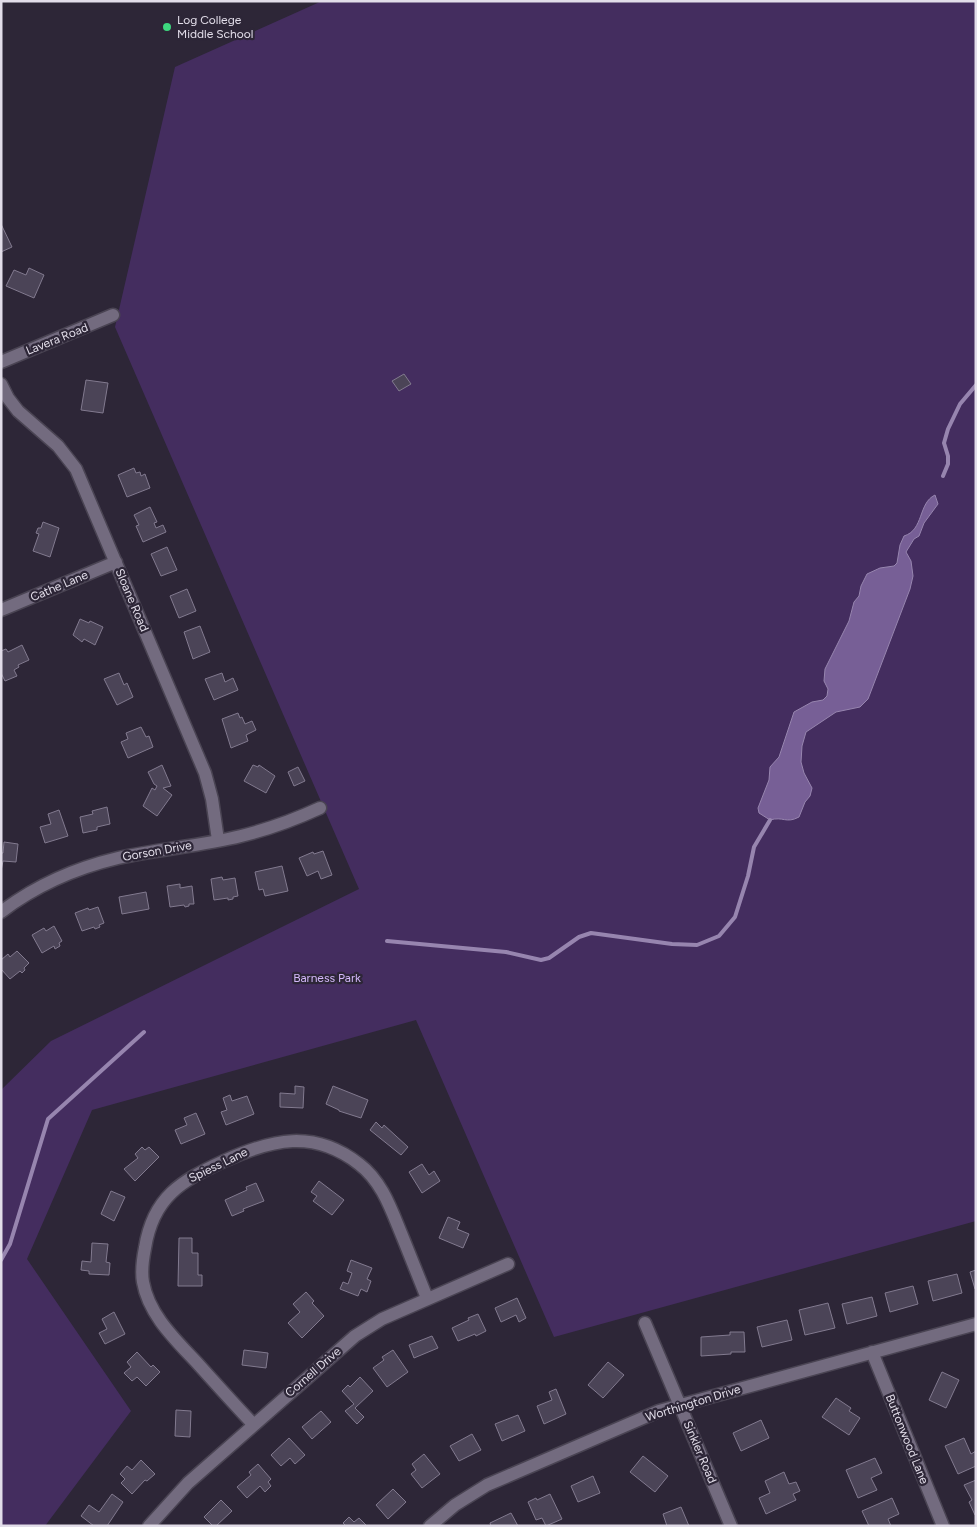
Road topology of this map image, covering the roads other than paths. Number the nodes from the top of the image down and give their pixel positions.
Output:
1 (114, 315) dead end
2 (1, 362) edge
3 (1, 384) edge
4 (116, 562) junction
5 (1, 610) edge
6 (320, 808) dead end
7 (218, 840) junction
8 (1, 912) edge
9 (508, 1264) dead end
10 (427, 1298) junction
11 (645, 1323) dead end
12 (976, 1324) edge
13 (872, 1352) junction
14 (680, 1405) junction
15 (253, 1424) junction
16 (149, 1526) edge
17 (430, 1526) edge
18 (731, 1526) edge
19 (943, 1526) edge

1 - 2 street, Lavera Road
3 - 4 street, Sloane Road
4 - 5 street, Cathe Lane
4 - 7 street, Sloane Road
6 - 7 street, Gorson Drive
7 - 8 street, Gorson Drive
9 - 10 street, Cornell Drive
10 - 15 street, Cornell Drive
10 - 15 street, Spiess Lane
11 - 14 street, Sinkler Road
12 - 13 street, Worthington Drive
13 - 14 street, Worthington Drive
13 - 19 street, Buttonwood Lane
14 - 17 street, Worthington Drive
14 - 18 street, Sinkler Road
15 - 16 street, Cornell Drive

